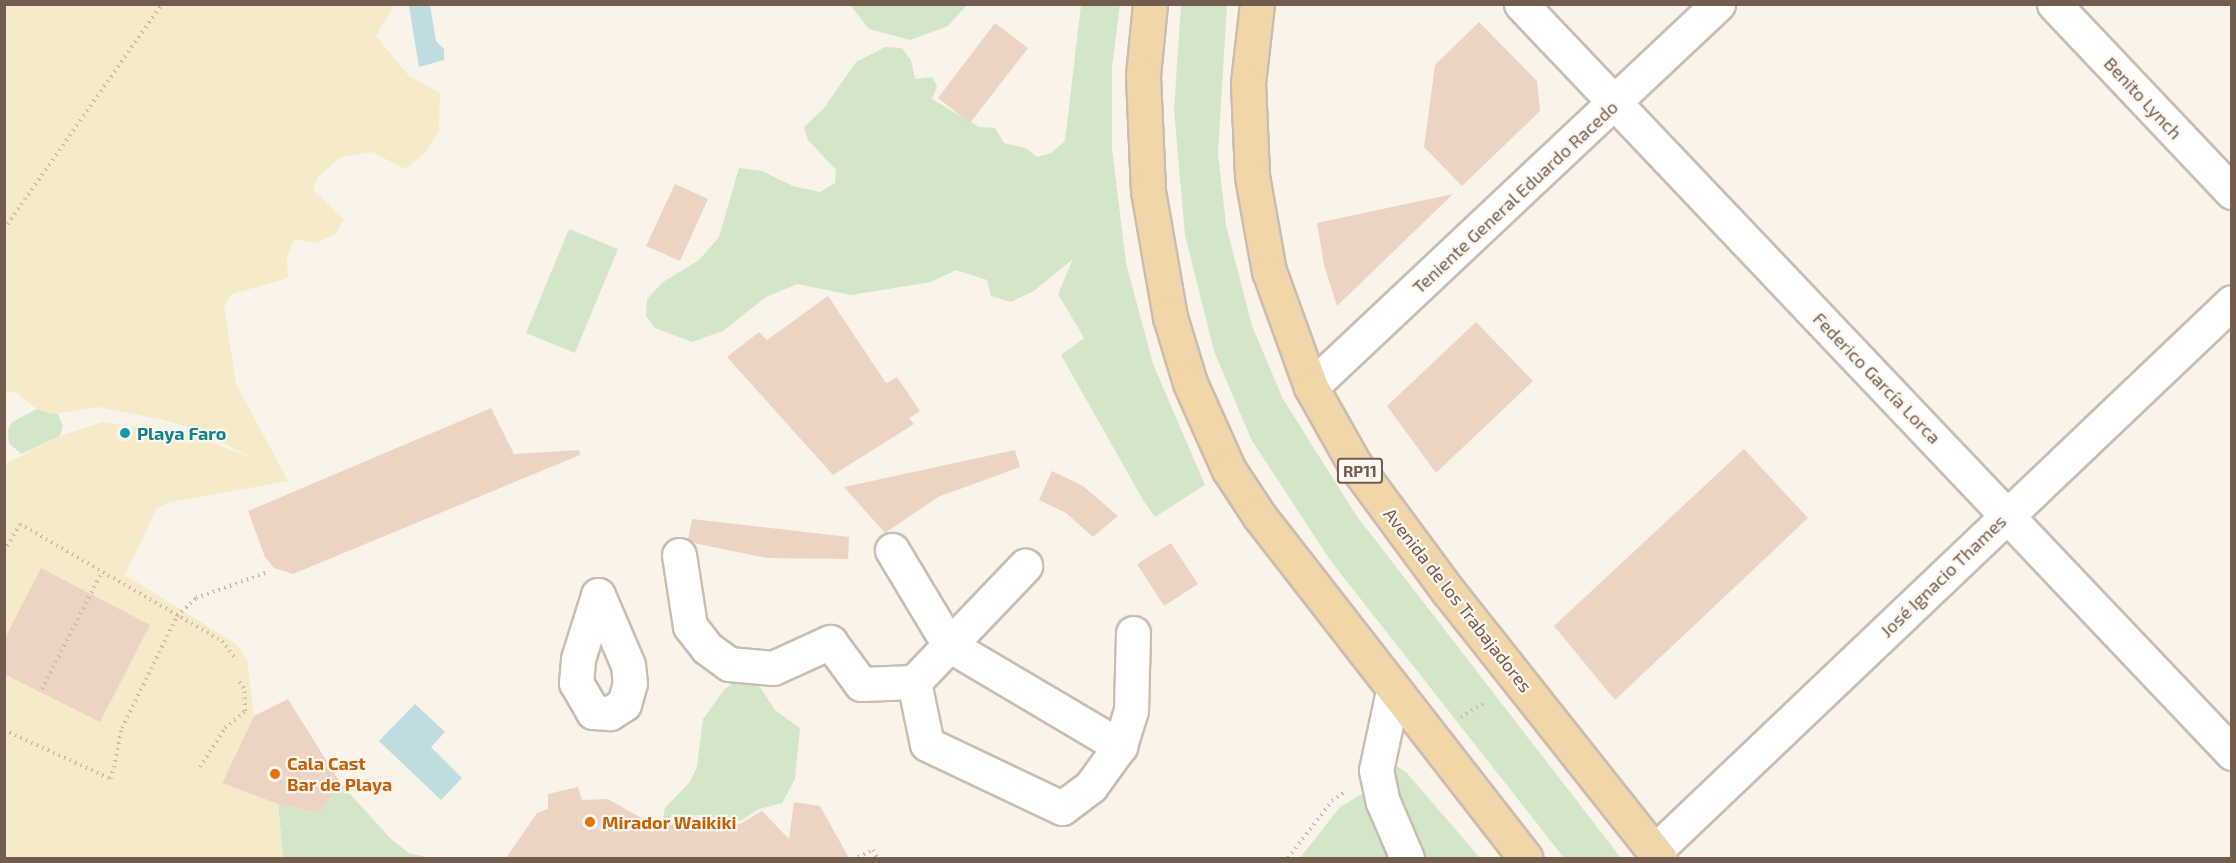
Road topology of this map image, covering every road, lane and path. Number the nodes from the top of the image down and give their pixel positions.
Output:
1 (162, 4) edge
2 (1150, 4) edge
3 (1257, 4) edge
4 (1521, 4) edge
5 (1718, 4) edge
6 (2054, 4) edge
7 (1615, 104) junction
8 (2232, 192) edge
9 (4, 229) edge
10 (2232, 302) edge
11 (1311, 387) junction
12 (2007, 515) junction
13 (892, 550) dead end
14 (4, 551) edge
15 (679, 555) dead end
16 (1025, 566) dead end
17 (102, 572) junction
18 (268, 572) dead end
19 (177, 616) junction
20 (1133, 633) dead end
21 (949, 645) junction
22 (237, 660) dead end
23 (237, 679) dead end
24 (914, 682) junction
25 (42, 689) dead end
26 (1393, 691) junction
27 (1483, 704) dead end
28 (1455, 720) dead end
29 (4, 730) edge
30 (1120, 746) junction
31 (2232, 753) edge
32 (200, 767) dead end
33 (1376, 770) junction
34 (1657, 855) edge
35 (858, 857) edge
36 (878, 858) edge
37 (1288, 858) edge
38 (1407, 858) edge
39 (1526, 858) edge

1 - 9 path
2 - 26 main road
3 - 11 main road, Avenida de los Trabajadores / RP11
4 - 7 street, Federico García Lorca
5 - 7 street, Teniente General Eduardo Racedo
6 - 8 street, Benito Lynch
7 - 11 street, Teniente General Eduardo Racedo
7 - 12 street, Federico García Lorca
10 - 12 street, José Ignacio Thames
11 - 34 main road, Avenida de los Trabajadores / RP11
12 - 31 street, Federico García Lorca
12 - 34 street, José Ignacio Thames
13 - 21 street
14 - 17 path
15 - 24 street
16 - 21 street
17 - 19 path
17 - 25 path
18 - 19 path
19 - 22 path
19 - 29 path
20 - 30 street
21 - 24 street
21 - 30 street
23 - 32 path
24 - 30 street
26 - 33 street
26 - 39 main road
27 - 28 path
33 - 37 path
33 - 38 street
35 - 36 path

